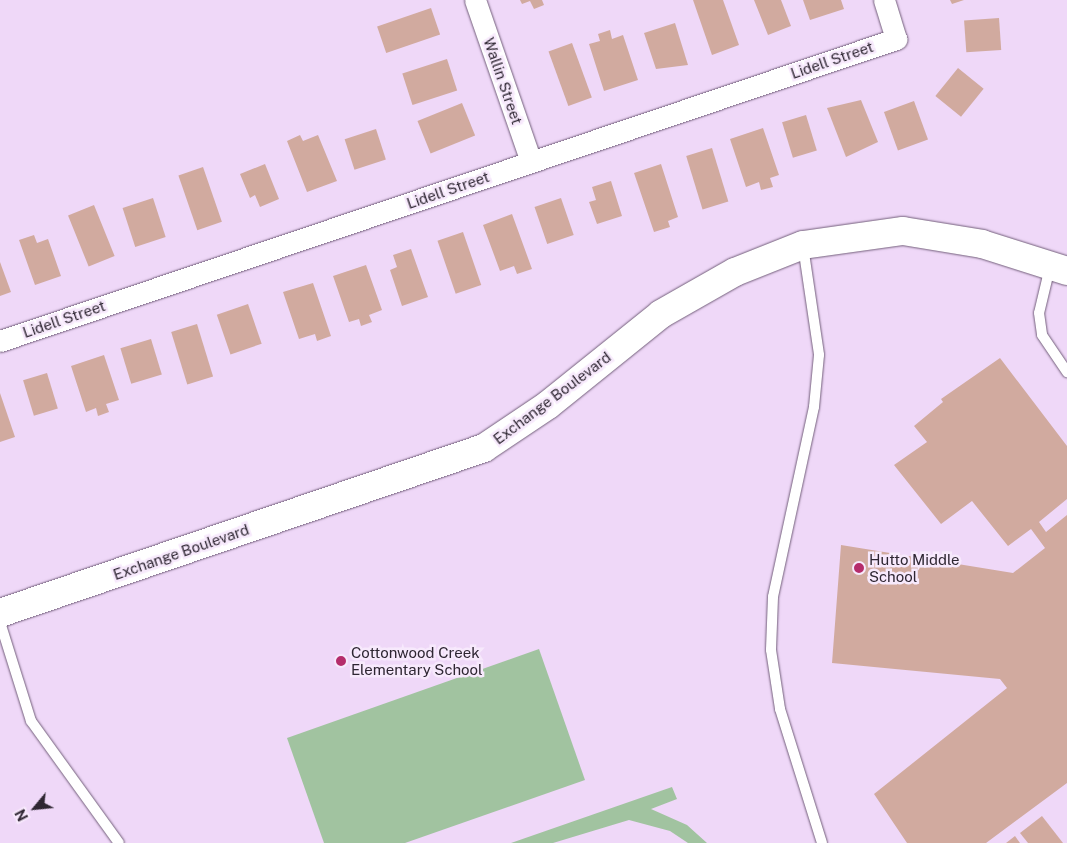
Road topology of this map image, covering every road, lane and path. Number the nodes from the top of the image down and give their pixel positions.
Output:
1 (475, 0) edge
2 (884, 0) edge
3 (531, 162) junction
4 (803, 245) junction
5 (1059, 268) edge
6 (0, 341) edge
7 (1067, 372) edge
8 (0, 613) edge
9 (0, 622) edge
10 (119, 843) edge
11 (822, 843) edge

1 - 3 street, Wallin Street
2 - 3 street, Lidell Street
3 - 6 street, Lidell Street
4 - 5 street, Exchange Boulevard
4 - 8 street, Exchange Boulevard
4 - 11 lane
5 - 7 lane
9 - 10 lane

